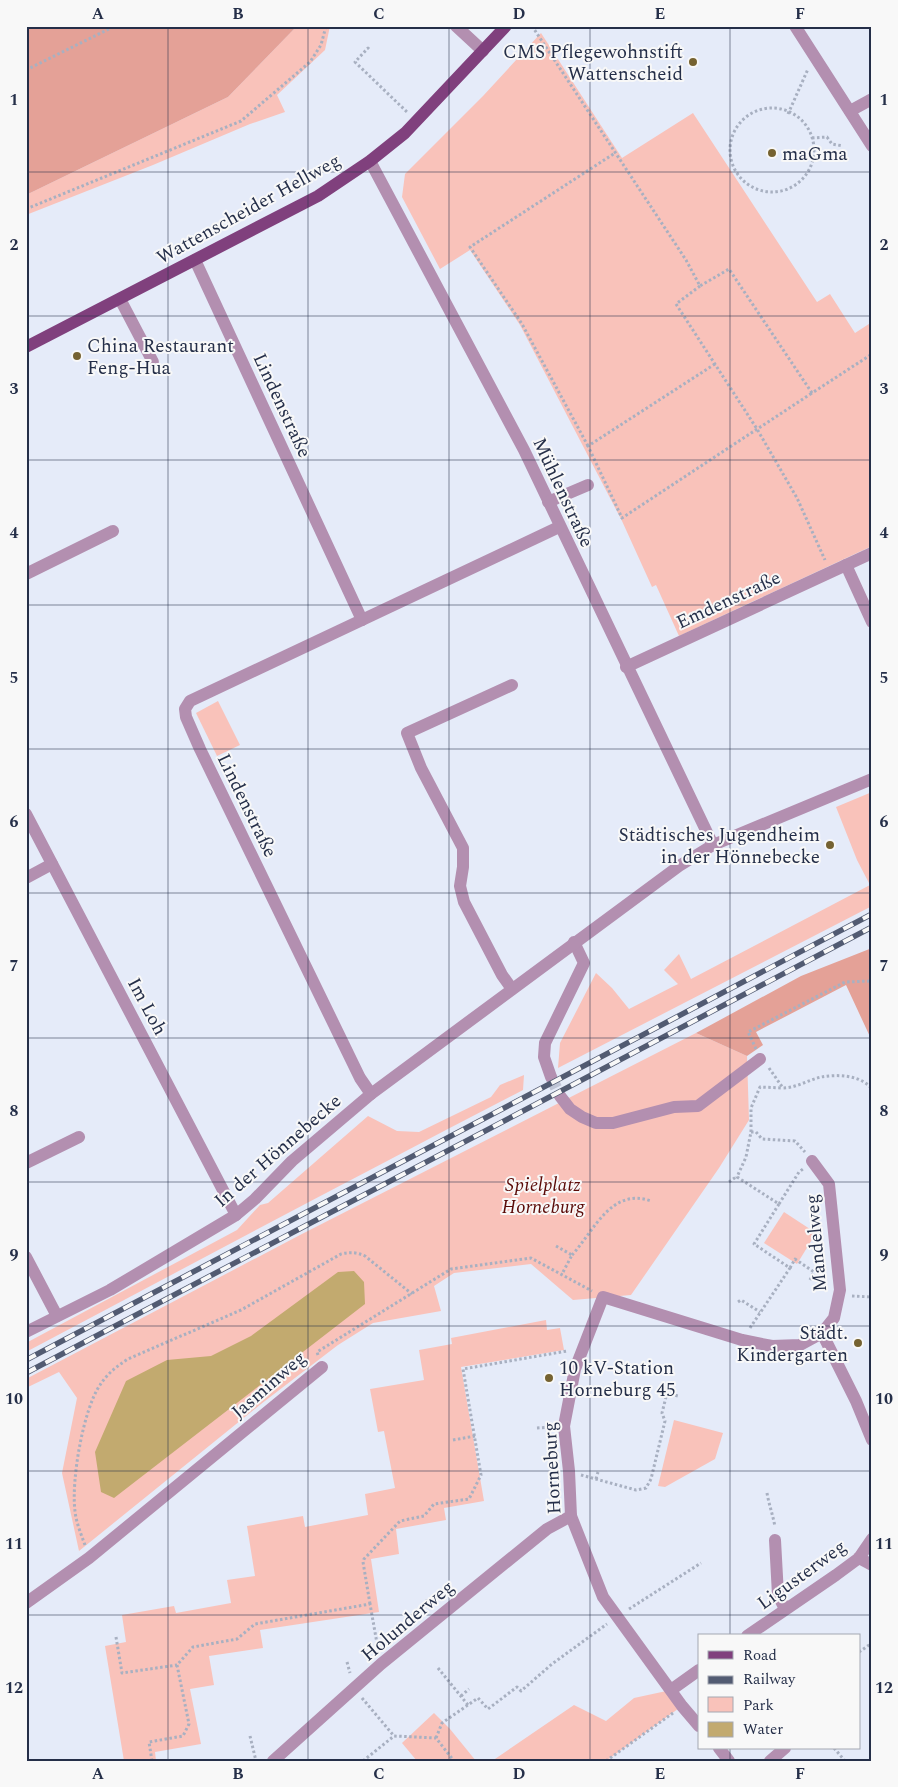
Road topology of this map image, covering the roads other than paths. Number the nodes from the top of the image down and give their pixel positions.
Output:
1 (456, 26) edge
2 (506, 26) edge
3 (795, 26) edge
4 (483, 51) junction
5 (872, 99) edge
6 (850, 111) junction
7 (870, 144) edge
8 (370, 161) junction
9 (195, 260) junction
10 (120, 299) junction
11 (26, 347) edge
12 (152, 362) dead end
13 (588, 485) dead end
14 (548, 502) junction
15 (559, 527) junction
16 (113, 532) dead end
17 (872, 552) edge
18 (846, 565) junction
19 (26, 574) edge
20 (870, 619) edge
21 (362, 620) junction
22 (626, 667) junction
23 (512, 686) dead end
24 (872, 778) edge
25 (26, 814) edge
26 (713, 845) junction
27 (52, 864) junction
28 (26, 878) edge
29 (574, 942) junction
30 (512, 989) junction
31 (760, 1059) road end
32 (551, 1077) tunnel mouth
33 (371, 1094) junction
34 (560, 1096) tunnel mouth
35 (79, 1137) dead end
36 (812, 1161) road end
37 (26, 1163) edge
38 (236, 1215) junction
39 (26, 1257) edge
40 (604, 1297) joint
41 (57, 1316) junction
42 (26, 1332) edge
43 (822, 1333) junction
44 (322, 1367) road end
45 (870, 1435) edge
46 (571, 1516) junction
47 (872, 1539) edge
48 (775, 1540) road end
49 (859, 1558) junction
50 (872, 1565) edge
51 (26, 1603) edge
52 (785, 1609) junction
53 (750, 1634) edge
54 (698, 1671) edge
55 (671, 1690) junction
56 (698, 1725) edge
57 (721, 1750) edge
58 (783, 1750) edge
59 (273, 1761) edge
60 (730, 1761) edge
61 (770, 1761) edge

1 - 4 street
2 - 4 main road, Wattenscheider Hellweg
3 - 6 street
4 - 8 main road, Wattenscheider Hellweg
5 - 6 street
6 - 7 street
8 - 9 main road, Wattenscheider Hellweg
8 - 14 street, Mühlenstraße
9 - 10 main road, Wattenscheider Hellweg
9 - 21 street, Lindenstraße
10 - 11 main road, Wattenscheider Hellweg
10 - 12 street
13 - 14 street
14 - 15 street, Mühlenstraße
15 - 21 street, Lindenstraße
15 - 22 street, Mühlenstraße
16 - 19 street
17 - 18 street, Emdenstraße
18 - 20 street
18 - 22 street, Emdenstraße
21 - 33 street, Lindenstraße
22 - 26 street, Mühlenstraße
23 - 30 street
24 - 26 street, In der Hönnebecke
25 - 27 street, Im Loh
26 - 29 street, In der Hönnebecke
27 - 28 street
27 - 38 street, Im Loh
29 - 30 street, In der Hönnebecke
29 - 32 street
30 - 33 street, In der Hönnebecke
31 - 34 street
33 - 38 street, In der Hönnebecke
35 - 37 street
36 - 43 street, Mandelweg
38 - 41 street, In der Hönnebecke
39 - 41 street
40 - 43 street, Mandelweg
40 - 46 street, Horneburg
41 - 42 street, In der Hönnebecke
43 - 45 street
44 - 51 street, Jasminweg
46 - 55 street, Horneburg
46 - 59 street, Holunderweg
47 - 49 street, Ligusterweg
48 - 52 street
49 - 50 street
49 - 52 street, Ligusterweg
52 - 53 street, Ligusterweg
54 - 55 street
55 - 56 street, Horneburg
57 - 60 street
58 - 61 street

